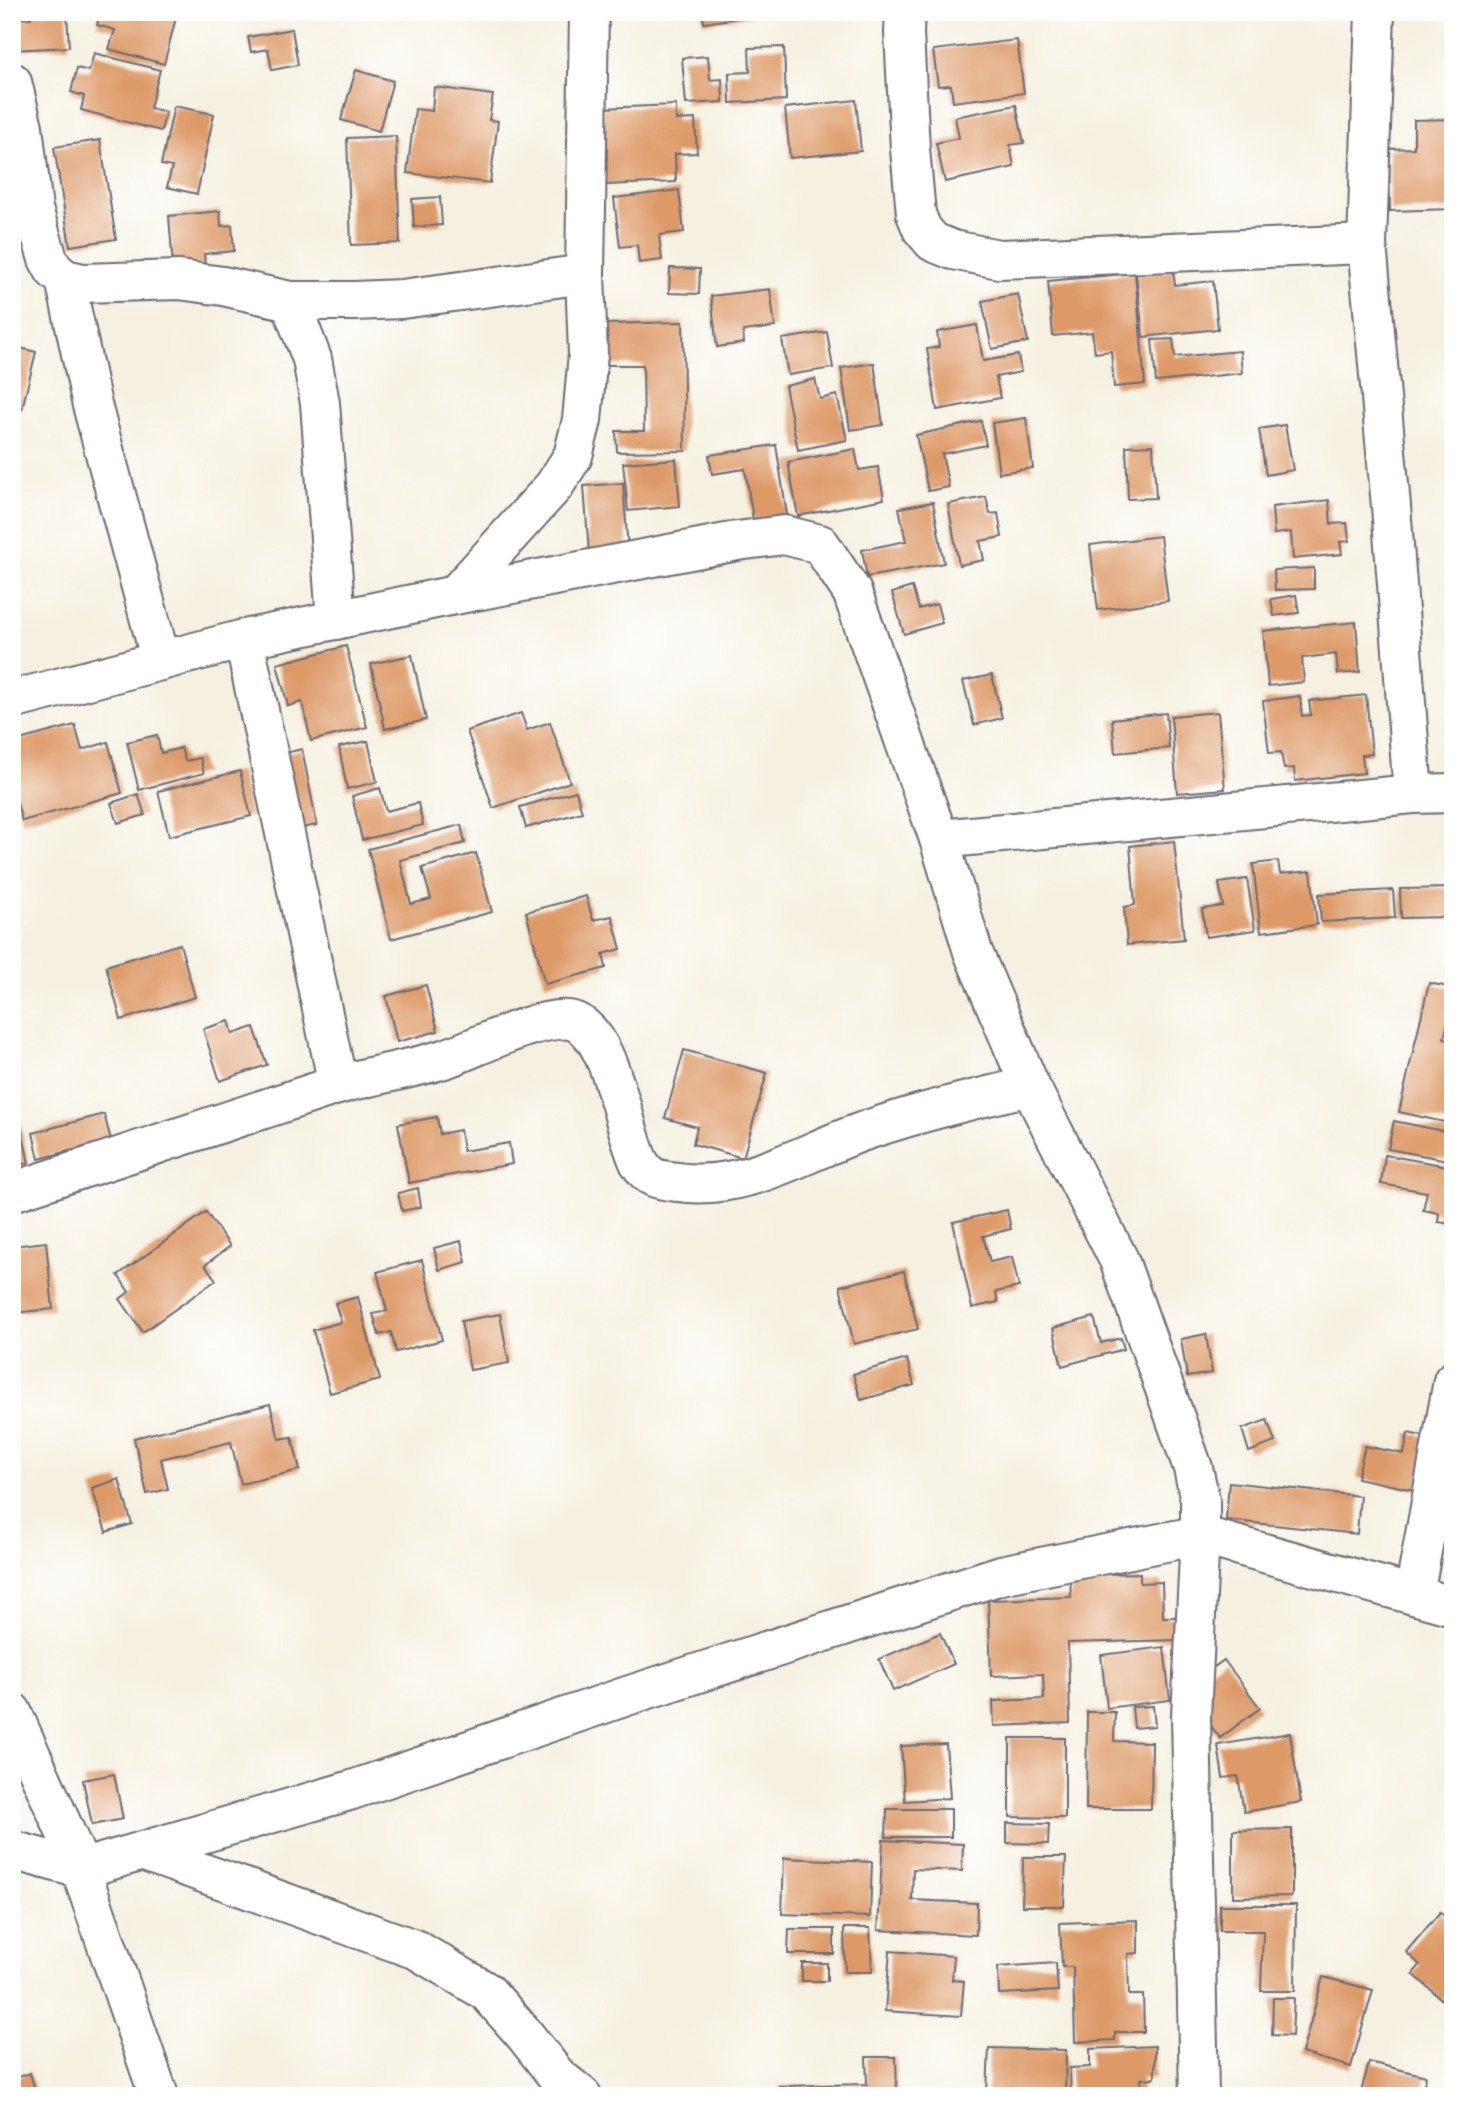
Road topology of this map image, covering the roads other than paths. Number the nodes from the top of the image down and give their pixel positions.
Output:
1 (589, 12) edge
2 (905, 12) edge
3 (1375, 12) edge
4 (12, 82) edge
5 (1367, 244) junction
6 (585, 274) junction
7 (65, 279) junction
8 (290, 301) junction
9 (455, 595) junction
10 (336, 620) junction
11 (244, 639) junction
12 (161, 661) junction
13 (12, 700) edge
14 (1453, 793) edge
15 (1413, 794) junction
16 (939, 839) junction
17 (338, 1085) junction
18 (1030, 1086) junction
19 (12, 1192) edge
20 (1453, 1381) edge
21 (1200, 1535) junction
22 (1414, 1595) junction
23 (1453, 1606) edge
24 (12, 1712) edge
25 (12, 1850) edge
26 (142, 1851) junction
27 (81, 1869) junction
28 (159, 2096) edge
29 (582, 2096) edge
30 (1199, 2096) edge

1 - 6 street
2 - 5 street
3 - 5 street
4 - 7 street
5 - 15 street
6 - 8 street
6 - 9 street
7 - 8 street
7 - 12 street
8 - 10 street
9 - 10 street
9 - 16 street
10 - 11 street
11 - 12 street
11 - 17 street
12 - 13 street
14 - 15 street
15 - 16 street
16 - 18 street
17 - 18 street
17 - 19 street
18 - 21 street
20 - 22 street
21 - 22 street
21 - 26 street
21 - 30 street
22 - 23 street
24 - 27 street
25 - 27 street
26 - 27 street
26 - 29 street
27 - 28 street

